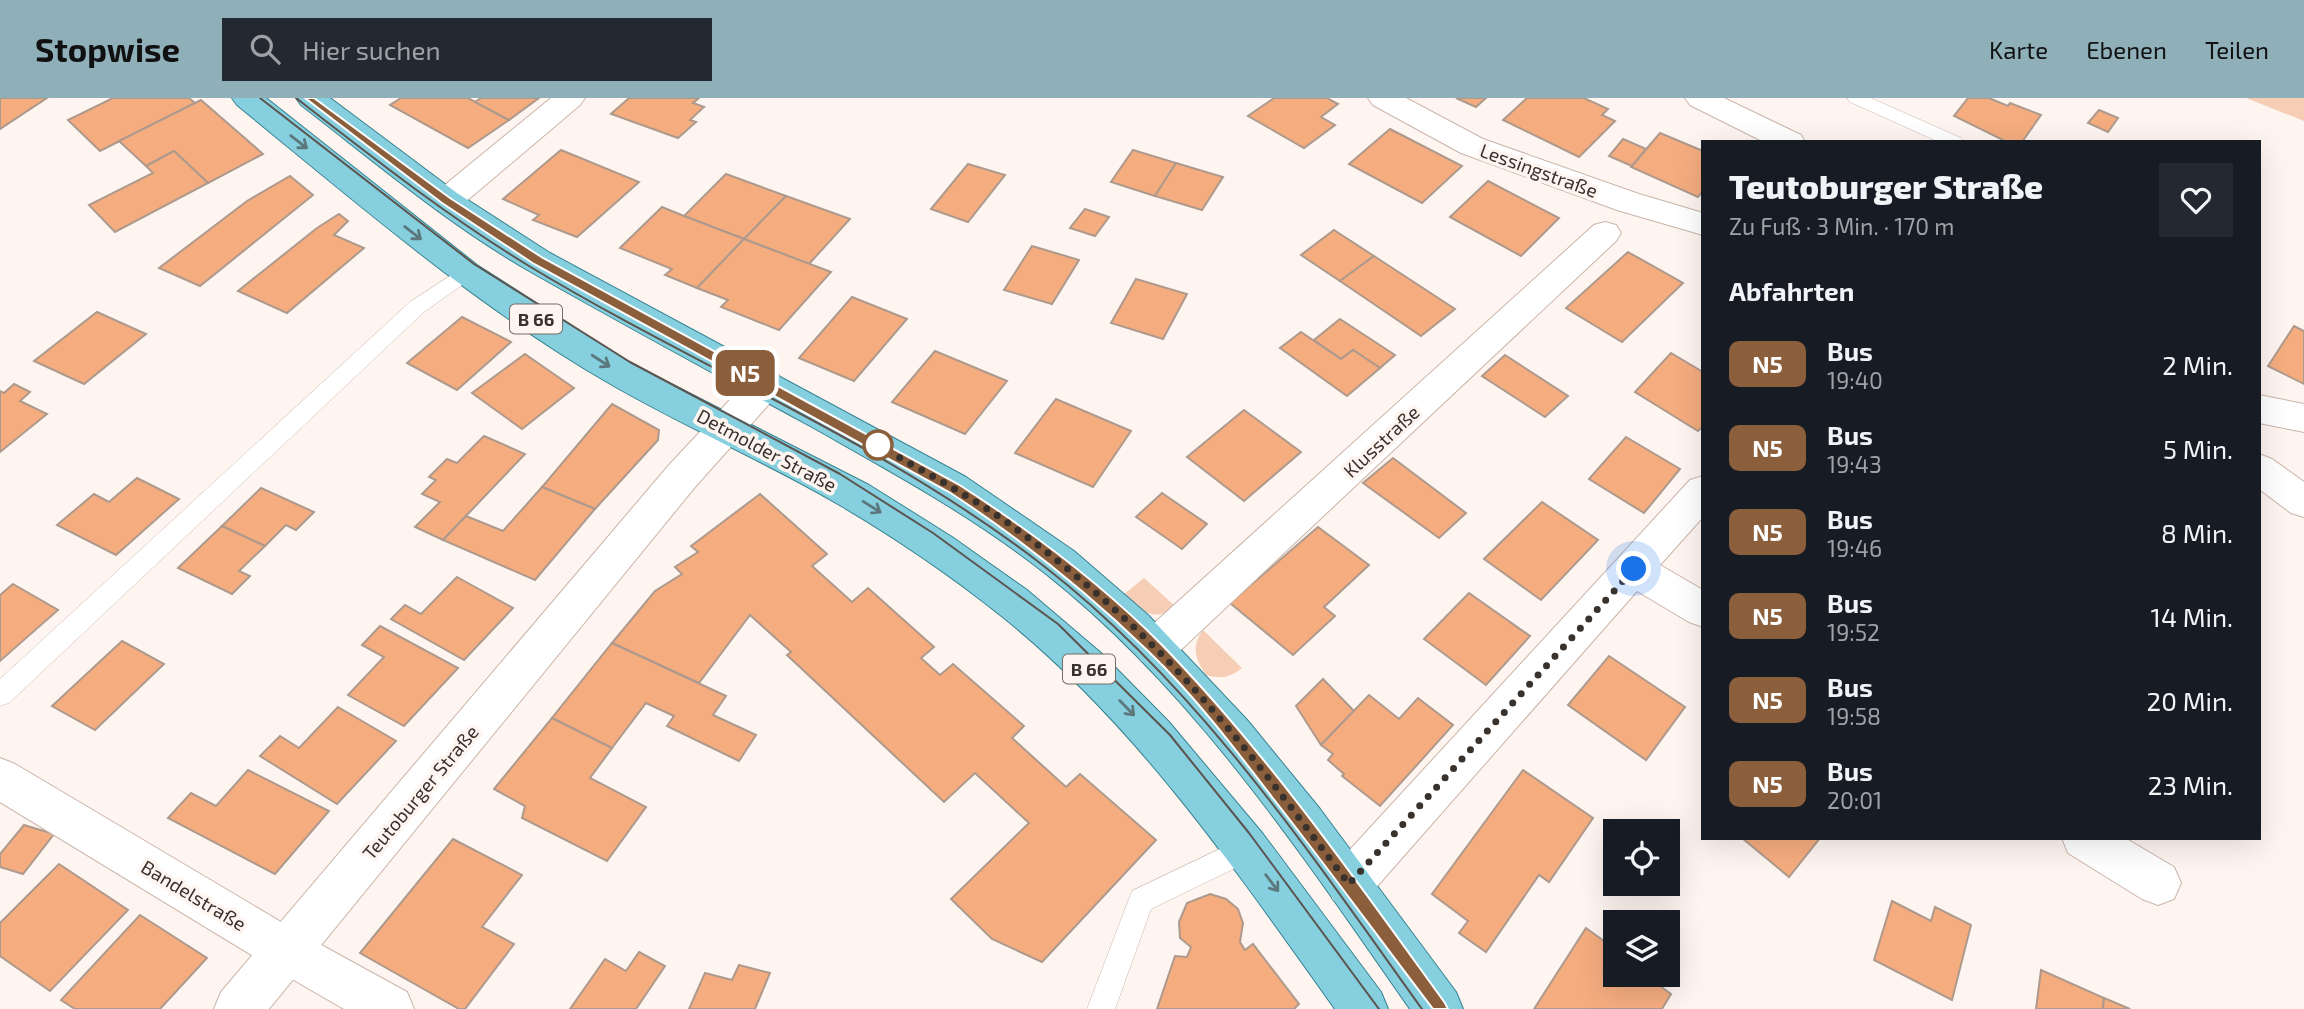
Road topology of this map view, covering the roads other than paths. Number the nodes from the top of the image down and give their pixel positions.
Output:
1 (247, 98) edge
2 (311, 98) edge
3 (570, 98) edge
4 (1383, 98) edge
5 (1700, 98) edge
6 (1856, 98) edge
7 (1786, 140) edge
8 (1950, 140) edge
9 (446, 201) junction
10 (1701, 223) edge
11 (1605, 233) dead end
12 (465, 274) junction
13 (766, 384) junction
14 (2261, 409) edge
15 (2304, 418) edge
16 (726, 428) junction
17 (2261, 470) edge
18 (1701, 493) edge
19 (2304, 502) edge
20 (1634, 569) junction
21 (1701, 609) edge
22 (1155, 648) junction
23 (0, 695) edge
24 (0, 778) edge
25 (2087, 840) edge
26 (1247, 849) junction
27 (2158, 883) dead end
28 (1349, 884) junction
29 (287, 951) junction
30 (239, 1009) edge
31 (390, 1009) edge
32 (1101, 1009) edge
33 (1364, 1009) edge
34 (1439, 1009) edge

1 -> 12 main road, Detmolder Straße / B 66
2 - 9 main road, B 66
3 - 9 street
4 - 10 street, Lessingstraße
5 - 7 street
6 - 8 lane
9 - 13 main road, B 66
11 - 22 street, Klusstraße
12 -> 16 main road, Detmolder Straße / B 66
12 - 23 lane
13 - 16 street, Teutoburger Straße
13 - 22 main road, B 66
14 - 15 street
16 -> 26 main road, Detmolder Straße / B 66
16 - 29 street, Teutoburger Straße
17 - 19 street
18 - 20 street
20 - 21 street
20 - 28 street
22 - 28 main road, B 66
24 - 29 street, Bandelstraße
25 - 27 street
26 - 32 lane
26 -> 33 main road, Detmolder Straße / B 66
28 - 34 main road, B 66
29 - 30 street, Teutoburger Straße
29 - 31 street, Bandelstraße

